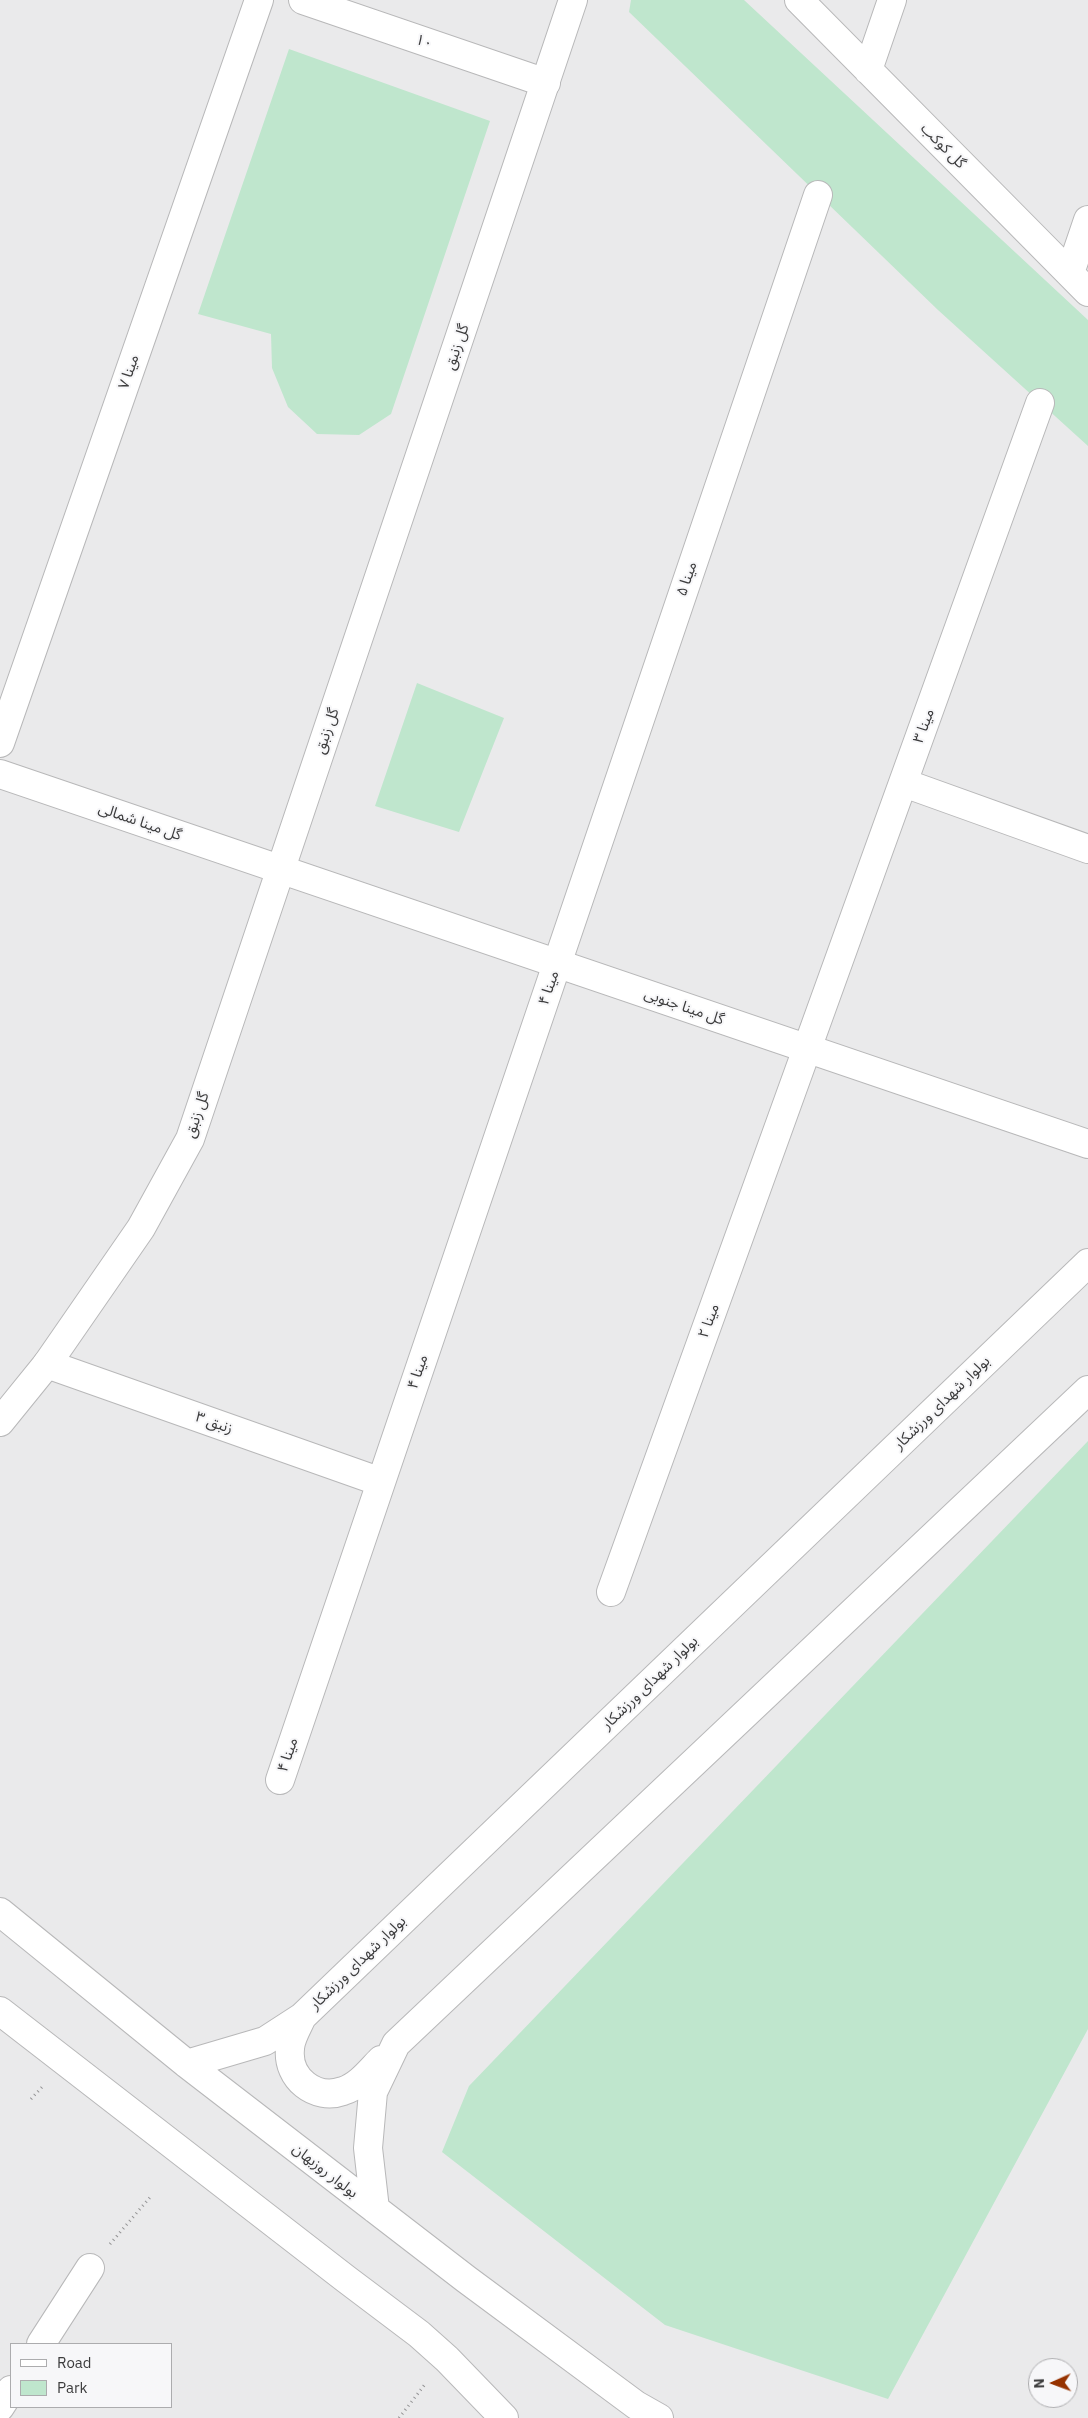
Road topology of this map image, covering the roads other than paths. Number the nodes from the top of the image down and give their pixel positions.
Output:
1 (259, 0) edge
2 (303, 0) edge
3 (573, 0) edge
4 (799, 0) edge
5 (892, 0) edge
6 (868, 70) junction
7 (546, 83) junction
8 (818, 195) dead end
9 (1088, 220) edge
10 (1079, 282) edge
11 (1040, 403) dead end
12 (0, 743) edge
13 (0, 774) edge
14 (904, 782) junction
15 (1088, 849) edge
16 (280, 869) junction
17 (557, 964) junction
18 (807, 1049) junction
19 (1088, 1144) edge
20 (1088, 1262) edge
21 (47, 1364) junction
22 (1088, 1390) edge
23 (0, 1422) edge
24 (381, 1482) junction
25 (611, 1592) dead end
26 (280, 1780) dead end
27 (0, 1912) edge
28 (0, 2011) edge
29 (302, 2016) junction
30 (396, 2044) junction
31 (187, 2064) junction
32 (375, 2209) junction
33 (90, 2268) road end
34 (42, 2343) edge
35 (10, 2392) edge
36 (0, 2407) edge
37 (504, 2418) edge
38 (659, 2418) edge

1 - 12 street, مینا ۷
2 - 7 street, ۱۰
3 - 7 street, گل زنبق
4 - 6 street, گل کوکب
5 - 6 street
6 - 10 street, گل کوکب
7 - 16 street, گل زنبق
8 - 17 street, مینا ۵
9 - 10 street
11 - 14 street, مینا ۳
13 - 16 street, گل مینا شمالی
14 - 15 street
14 - 18 street, مینا ۳
16 - 17 street, گل مینا جنوبی
16 - 21 street, گل زنبق
17 - 18 street, گل مینا جنوبی
17 - 24 street, مینا ۴
18 - 19 street, گل مینا جنوبی
18 - 25 street, مینا ۲
20 - 29 street, بولوار شهدای ورزشکار
21 - 23 street, گل زنبق
21 - 24 street, زنبق ۳
22 - 30 street
24 - 26 street, مینا ۴
27 - 31 street, بولوار روزبهان
28 - 37 street
29 - 30 street
29 - 31 street, بولوار شهدای ورزشکار
30 - 32 street
31 - 32 street, بولوار روزبهان
32 - 38 street, بولوار روزبهان
33 - 34 street
35 - 36 street

